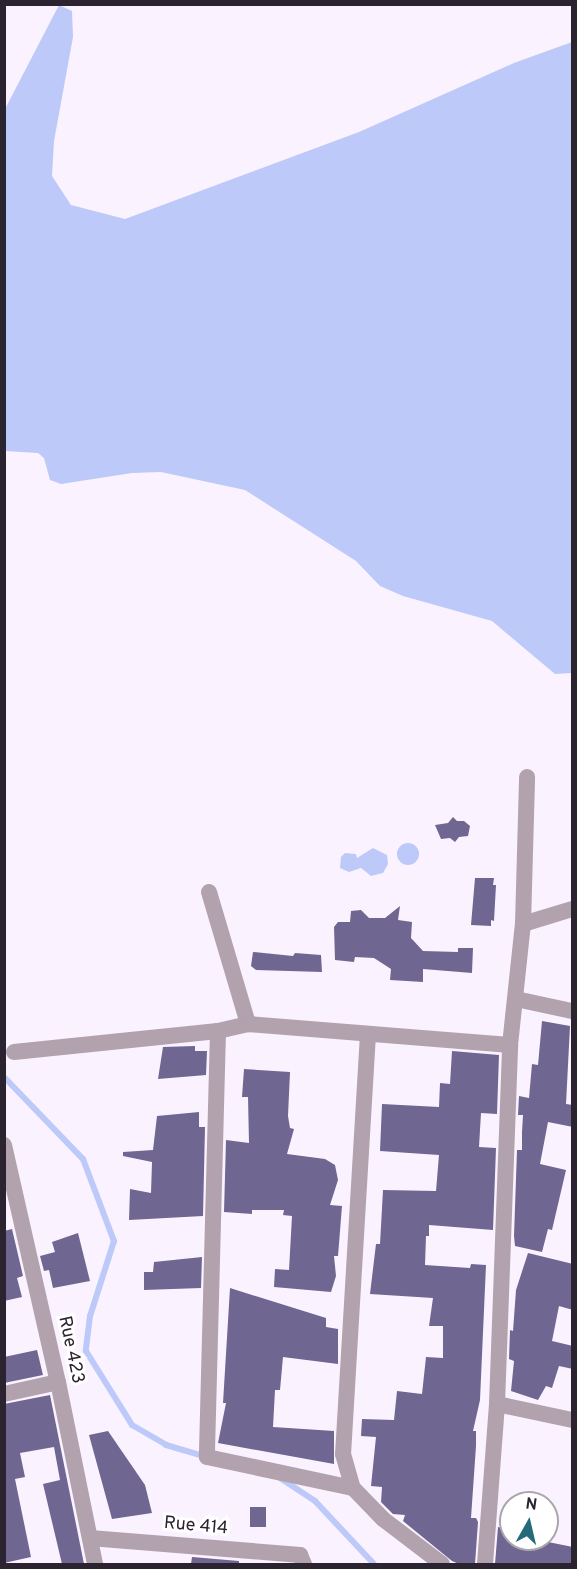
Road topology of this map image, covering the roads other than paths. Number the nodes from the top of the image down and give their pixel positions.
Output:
1 (527, 777) dead end
2 (209, 892) dead end
3 (573, 909) edge
4 (524, 924) junction
5 (516, 999) junction
6 (573, 1011) edge
7 (248, 1024) junction
8 (219, 1031) junction
9 (368, 1034) junction
10 (510, 1045) junction
11 (14, 1052) dead end
12 (4, 1145) edge
13 (58, 1382) junction
14 (4, 1394) edge
15 (497, 1404) junction
16 (573, 1420) edge
17 (353, 1488) junction
18 (90, 1538) junction
19 (302, 1560) edge
20 (95, 1564) edge
21 (442, 1564) edge
22 (485, 1564) edge

1 - 4 street
2 - 7 street
3 - 4 street
4 - 5 street
5 - 6 street
5 - 10 street
7 - 8 street
7 - 9 street
8 - 11 street
8 - 17 street
9 - 10 street
9 - 17 street
10 - 15 street
12 - 13 street, Rue 423
13 - 14 street
13 - 18 street, Rue 423
15 - 16 street
15 - 22 street
17 - 21 street
18 - 19 street, Rue 414
18 - 20 street, Rue 423

